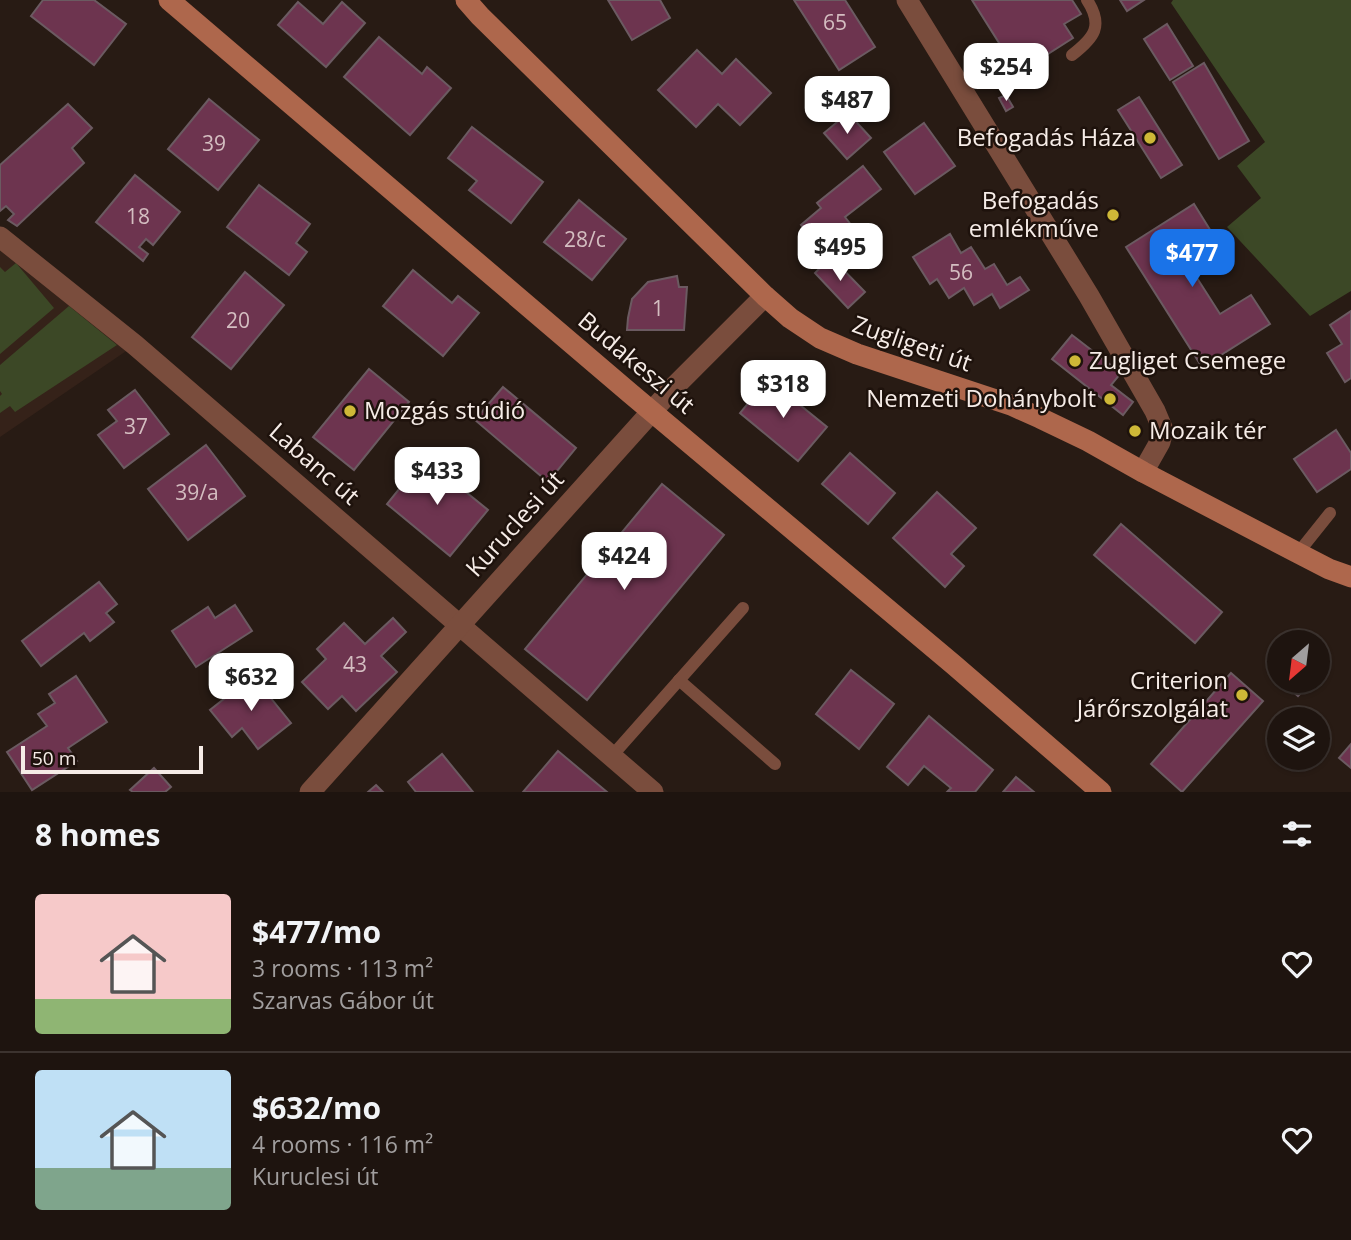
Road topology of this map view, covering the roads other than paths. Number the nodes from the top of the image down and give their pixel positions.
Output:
1 (169, 0) edge
2 (466, 0) edge
3 (907, 0) edge
4 (1087, 0) edge
5 (1072, 55) dead end
6 (0, 237) edge
7 (765, 296) junction
8 (653, 411) junction
9 (1143, 472) junction
10 (1330, 513) dead end
11 (1298, 553) junction
12 (1351, 577) edge
13 (743, 608) dead end
14 (460, 624) junction
15 (679, 680) junction
16 (611, 757) junction
17 (775, 764) dead end
18 (646, 786) edge
19 (310, 792) edge
20 (1101, 792) edge

1 - 8 main road, Budakeszi út
2 - 7 main road, Zugligeti út
3 - 9 street
4 - 5 lane
6 - 14 street, Labanc út
7 - 8 street, Kuruclesi út
7 - 9 main road, Zugligeti út
8 - 14 street, Kuruclesi út
8 - 20 main road, Budakeszi út
9 - 11 main road, Zugligeti út
10 - 11 lane
11 - 12 main road, Zugligeti út
13 - 15 lane
14 - 16 street, Labanc út
14 - 19 street, Kuruclesi út
15 - 16 lane
15 - 17 lane
16 - 18 street, Labanc út

